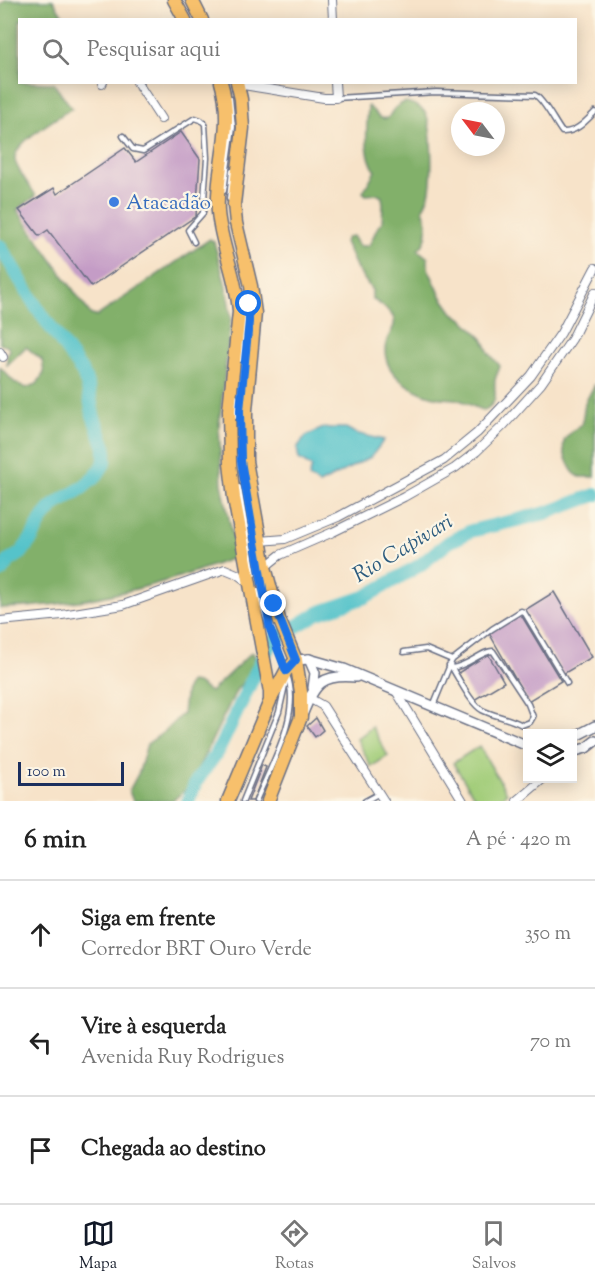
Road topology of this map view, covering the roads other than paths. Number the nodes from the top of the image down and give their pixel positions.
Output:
1 (174, 0) edge
2 (180, 0) edge
3 (186, 0) edge
4 (192, 0) edge
5 (332, 0) edge
6 (184, 18) edge
7 (189, 18) edge
8 (195, 18) edge
9 (201, 18) edge
10 (333, 18) edge
11 (139, 84) edge
12 (222, 84) edge
13 (233, 84) edge
14 (234, 84) edge
15 (239, 84) edge
16 (335, 84) edge
17 (250, 86) junction
18 (336, 98) junction
19 (595, 112) edge
20 (161, 119) dead end
21 (123, 136) dead end
22 (236, 223) junction
23 (194, 242) dead end
24 (595, 268) edge
25 (595, 292) edge
26 (531, 376) junction
27 (541, 384) junction
28 (477, 434) junction
29 (487, 441) junction
30 (260, 541) junction
31 (265, 567) junction
32 (250, 584) junction
33 (0, 621) edge
34 (404, 652) dead end
35 (294, 657) junction
36 (452, 660) junction
37 (451, 666) junction
38 (286, 671) junction
39 (364, 678) junction
40 (567, 683) dead end
41 (396, 691) junction
42 (310, 694) junction
43 (270, 701) junction
44 (433, 706) junction
45 (301, 717) junction
46 (595, 726) edge
47 (577, 736) edge
48 (523, 741) edge
49 (595, 741) edge
50 (586, 748) junction
51 (577, 751) edge
52 (577, 755) edge
53 (538, 783) edge
54 (379, 793) junction
55 (228, 801) edge
56 (243, 801) edge
57 (256, 801) edge
58 (268, 801) edge
59 (365, 801) edge
60 (384, 801) edge
61 (463, 801) edge
62 (517, 801) edge

1 - 6 main road
2 - 7 lane
3 - 8 lane
4 - 9 main road
5 - 10 street
11 - 20 street
12 - 32 main road
13 - 35 lane
14 - 22 main road
15 - 17 street
16 - 18 street
17 - 18 street
17 - 22 lane
18 - 19 lane
21 - 23 lane
22 - 30 main road
24 - 26 street
25 - 27 street
26 - 27 street
26 - 28 street
27 - 29 street
28 - 29 street
28 - 30 street
29 - 31 street
30 - 31 main road
31 - 35 main road
32 - 33 street
32 - 43 main road
34 - 36 lane
35 - 38 main road
35 - 39 street
35 - 42 street
35 - 45 main road
36 - 37 lane
36 - 40 lane
37 - 37 lane
37 - 44 lane
38 - 43 main road
38 - 56 lane
38 - 57 lane
39 - 41 street
39 - 42 street
41 - 44 street
41 - 61 street
42 - 45 street
42 - 54 street
43 - 55 main road
44 - 48 street
45 - 58 main road
46 - 47 street
49 - 50 street
50 - 51 street
50 - 52 street
53 - 62 street
54 - 59 lane
54 - 60 street

